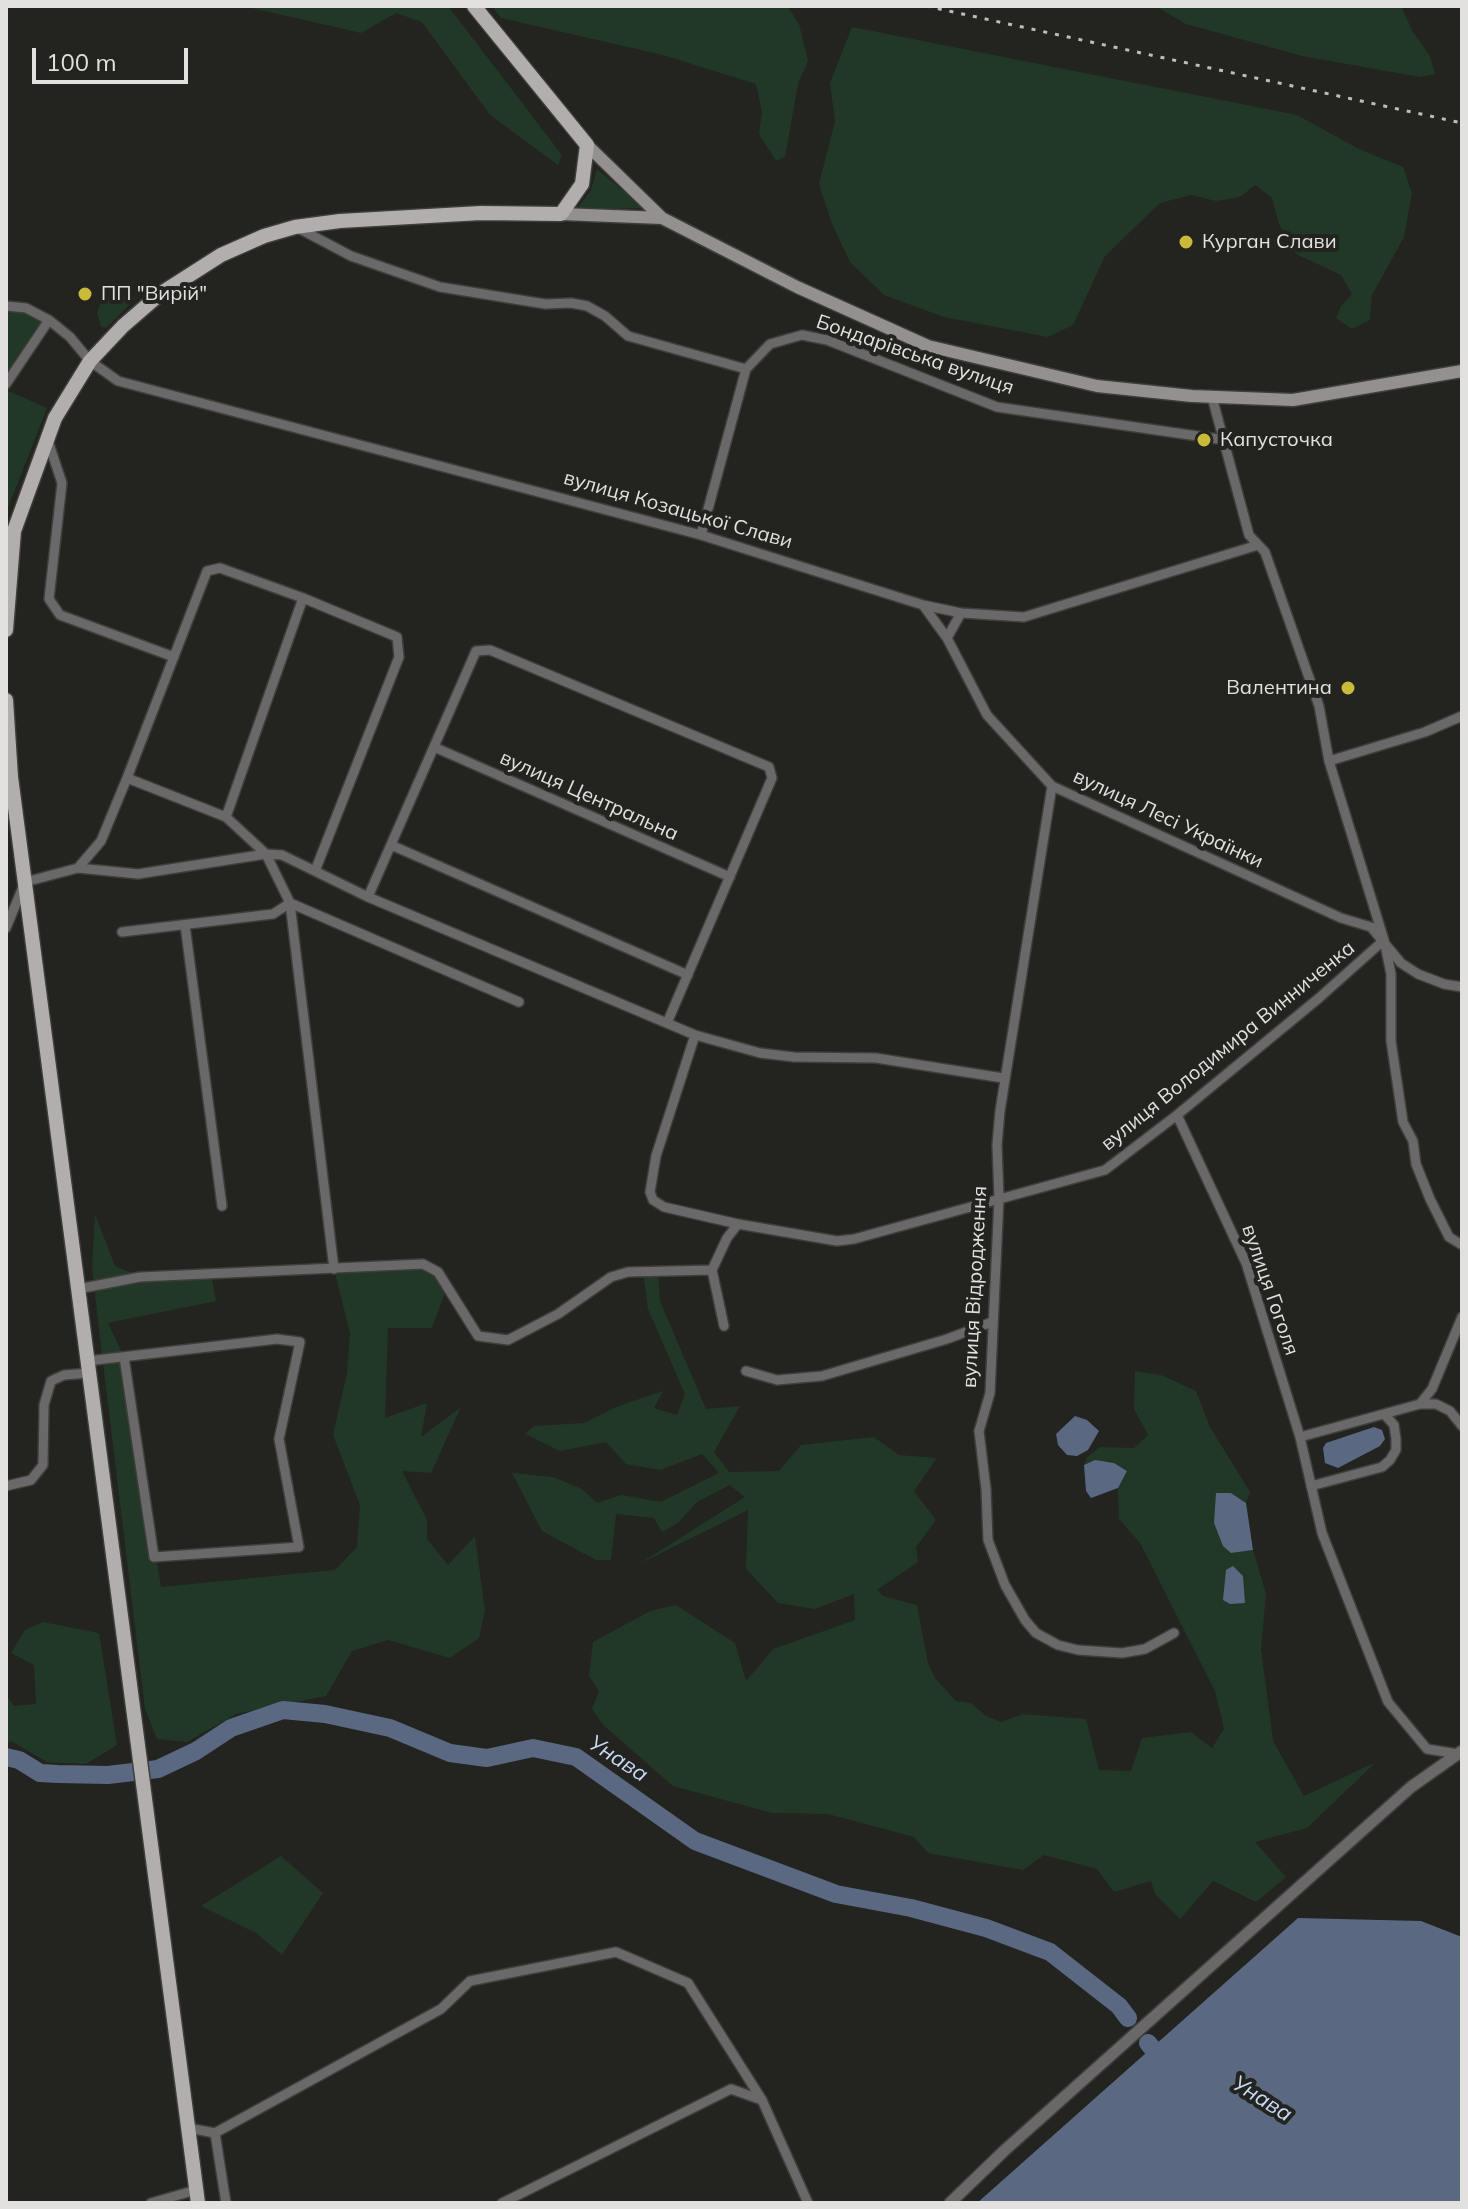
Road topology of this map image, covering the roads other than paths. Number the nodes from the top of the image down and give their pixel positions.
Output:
1 (474, 6) edge
2 (587, 145) junction
3 (561, 214) junction
4 (662, 218) junction
5 (295, 227) junction
6 (6, 306) edge
7 (49, 320) junction
8 (90, 361) junction
9 (746, 369) junction
10 (1462, 371) edge
11 (6, 384) edge
12 (1212, 397) junction
13 (47, 438) junction
14 (1225, 440) junction
15 (701, 535) junction
16 (1258, 545) junction
17 (303, 598) junction
18 (923, 605) junction
19 (961, 613) junction
20 (6, 630) edge
21 (947, 638) junction
22 (174, 657) junction
23 (6, 700) edge
24 (1462, 716) edge
25 (434, 747) junction
26 (1329, 761) junction
27 (127, 778) junction
28 (1052, 786) junction
29 (226, 817) junction
30 (391, 845) junction
31 (266, 854) junction
32 (78, 868) junction
33 (315, 871) junction
34 (730, 877) junction
35 (25, 882) junction
36 (368, 897) junction
37 (290, 903) junction
38 (185, 925) junction
39 (6, 928) edge
40 (122, 932) dead end
41 (1384, 940) junction
42 (688, 975) junction
43 (1462, 987) edge
44 (519, 1002) dead end
45 (671, 1024) junction
46 (695, 1035) junction
47 (1003, 1078) junction
48 (1177, 1115) junction
49 (999, 1198) junction
50 (222, 1206) dead end
51 (738, 1224) junction
52 (1462, 1245) edge
53 (334, 1269) junction
54 (712, 1270) junction
55 (78, 1289) junction
56 (1462, 1317) edge
57 (992, 1322) junction
58 (724, 1326) dead end
59 (124, 1357) junction
60 (88, 1367) junction
61 (746, 1371) dead end
62 (1420, 1404) junction
63 (1384, 1414) junction
64 (1462, 1426) edge
65 (1300, 1437) junction
66 (6, 1486) edge
67 (1311, 1486) junction
68 (1174, 1633) dead end
69 (1460, 1752) edge
70 (762, 2100) junction
71 (188, 2128) junction
72 (215, 2133) junction
73 (197, 2196) edge
74 (954, 2199) edge
75 (151, 2203) edge
76 (226, 2203) edge
77 (502, 2203) edge
78 (808, 2203) edge

1 - 2 main road
2 - 3 main road
2 - 4 main road
3 - 4 main road
3 - 5 main road
4 - 12 main road
5 - 8 main road
5 - 9 street
6 - 7 street
7 - 8 street, вулиця Козацької Слави
7 - 11 street
8 - 13 main road
8 - 15 street, вулиця Козацької Слави
9 - 14 street, Бондарівська вулиця
9 - 15 street
10 - 12 main road
12 - 14 street
13 - 20 main road
13 - 22 street
14 - 16 street
15 - 18 street, вулиця Козацької Слави
16 - 19 street, вулиця Козацької Слави
16 - 26 street
17 - 22 street
17 - 29 street
17 - 33 street
18 - 19 street, вулиця Козацької Слави
18 - 21 street, вулиця Лесі Українки
19 - 21 street
21 - 28 street, вулиця Лесі Українки
22 - 27 street
23 - 35 main road
24 - 26 street
25 - 30 street
25 - 34 street, вулиця Центральна
25 - 34 street
26 - 41 street
27 - 29 street
27 - 32 street
28 - 41 street, вулиця Лесі Українки
28 - 47 street, вулиця Відродження
29 - 31 street
30 - 36 street
30 - 42 street
31 - 32 street
31 - 33 street
31 - 37 street
32 - 35 street
33 - 36 street
34 - 42 street
35 - 39 street
35 - 55 main road
36 - 45 street
37 - 38 street
37 - 44 street
37 - 53 street
38 - 40 street
38 - 50 street
41 - 43 street, вулиця Лесі Українки
41 - 48 street, вулиця Володимира Винниченка
41 - 52 street
42 - 45 street
45 - 46 street
46 - 47 street
46 - 51 street, вулиця Володимира Винниченка
47 - 49 street, вулиця Відродження
48 - 49 street, вулиця Володимира Винниченка
48 - 65 street, вулиця Гоголя
49 - 51 street, вулиця Володимира Винниченка
49 - 57 street, вулиця Відродження
51 - 54 street
53 - 54 street
53 - 55 street
54 - 58 street
55 - 60 main road
56 - 62 street
57 - 61 street
57 - 68 street, вулиця Відродження
59 - 59 street
59 - 60 street
60 - 66 street
60 - 71 main road
62 - 63 street
62 - 64 street
63 - 65 street
63 - 67 street
65 - 67 street, вулиця Гоголя
67 - 69 street, вулиця Гоголя
69 - 74 street
70 - 72 street
70 - 77 street
70 - 78 street
71 - 72 street
71 - 73 main road
72 - 76 street
73 - 75 street

